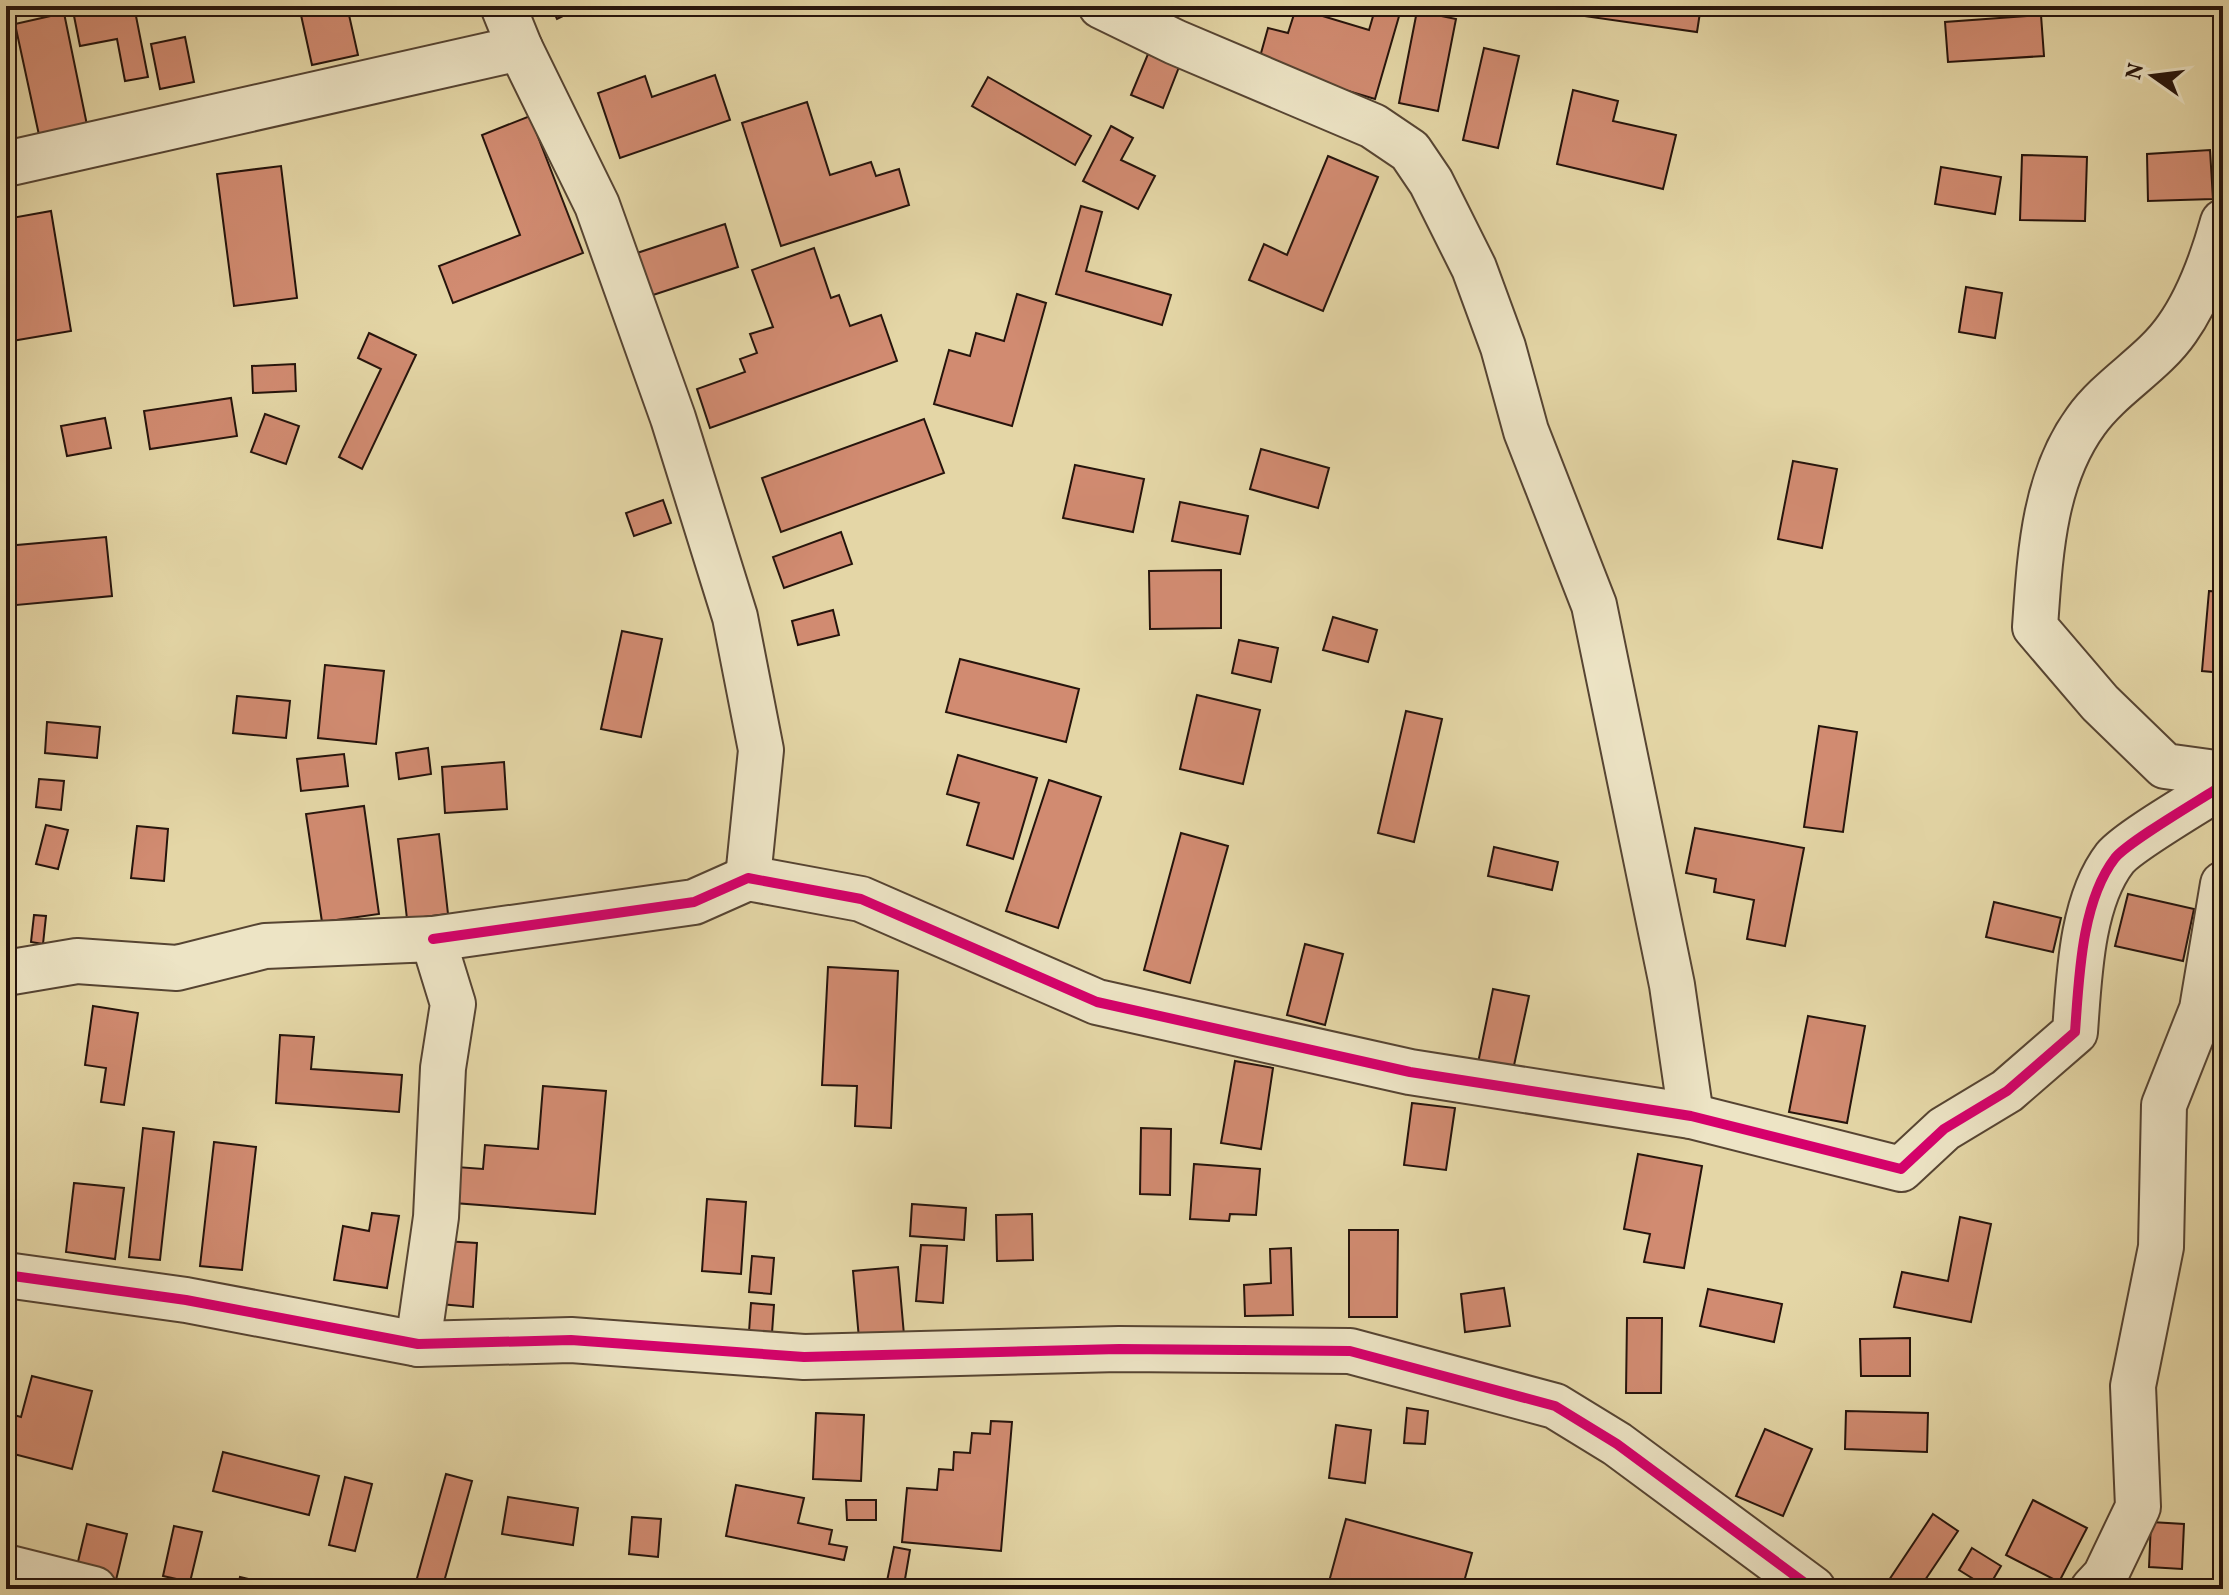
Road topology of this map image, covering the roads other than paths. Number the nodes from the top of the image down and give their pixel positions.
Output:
1 (503, 6) edge
2 (1101, 6) edge
3 (520, 48) junction
4 (6, 164) edge
5 (2223, 222) edge
6 (2223, 774) edge
7 (2223, 785) edge
8 (748, 878) junction
9 (2223, 884) edge
10 (433, 939) junction
11 (6, 973) edge
12 (1691, 1116) junction
13 (6, 1275) edge
14 (418, 1344) junction
15 (6, 1567) edge
16 (81, 1588) edge
17 (1813, 1589) edge
18 (2093, 1589) edge

1 - 3 street
2 - 12 street
3 - 4 street
3 - 8 street
5 - 6 street
7 - 12 street
8 - 10 street
8 - 12 street
9 - 18 street
10 - 11 street
10 - 14 street
13 - 14 street
14 - 17 street
15 - 16 street

